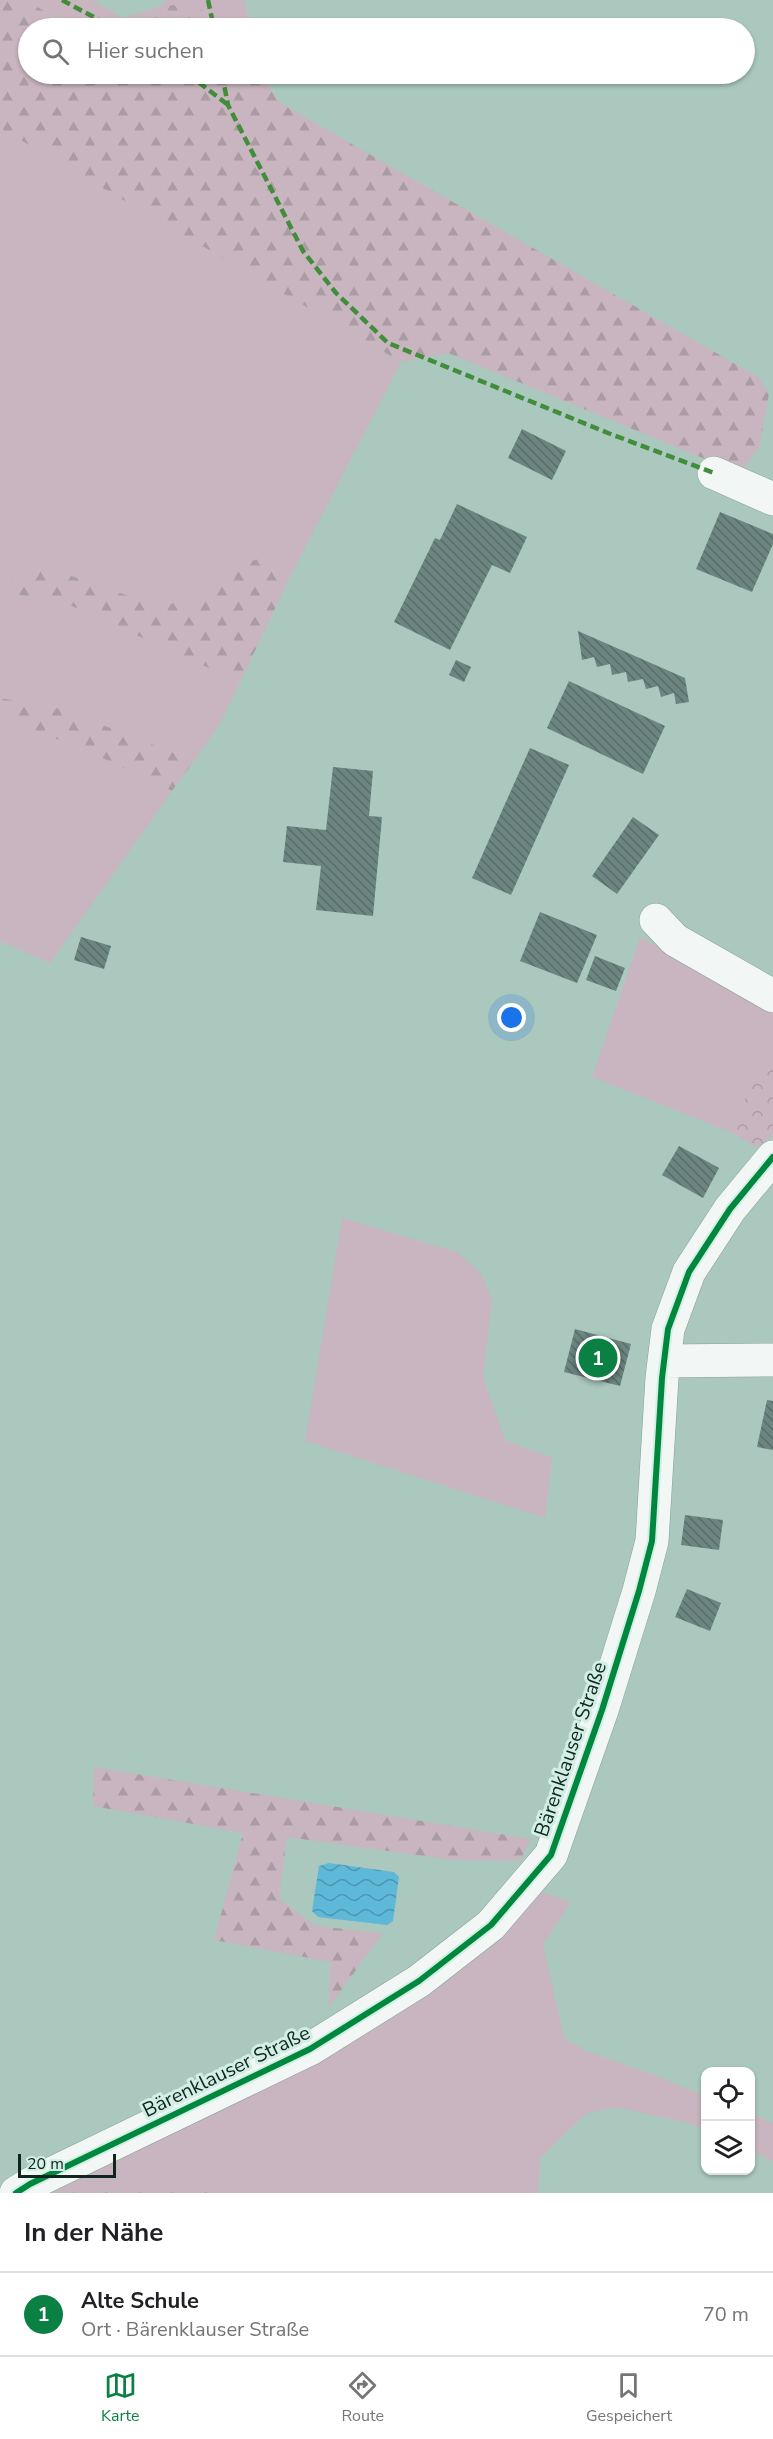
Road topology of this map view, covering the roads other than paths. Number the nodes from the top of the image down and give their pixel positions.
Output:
1 (714, 472) dead end
2 (773, 499) edge
3 (656, 920) dead end
4 (773, 996) edge
5 (773, 1157) edge
6 (773, 1360) edge
7 (664, 1361) junction
8 (16, 2193) edge

1 - 2 street
3 - 4 street
5 - 7 street, Bärenklauser Straße
6 - 7 street
7 - 8 street, Bärenklauser Straße

